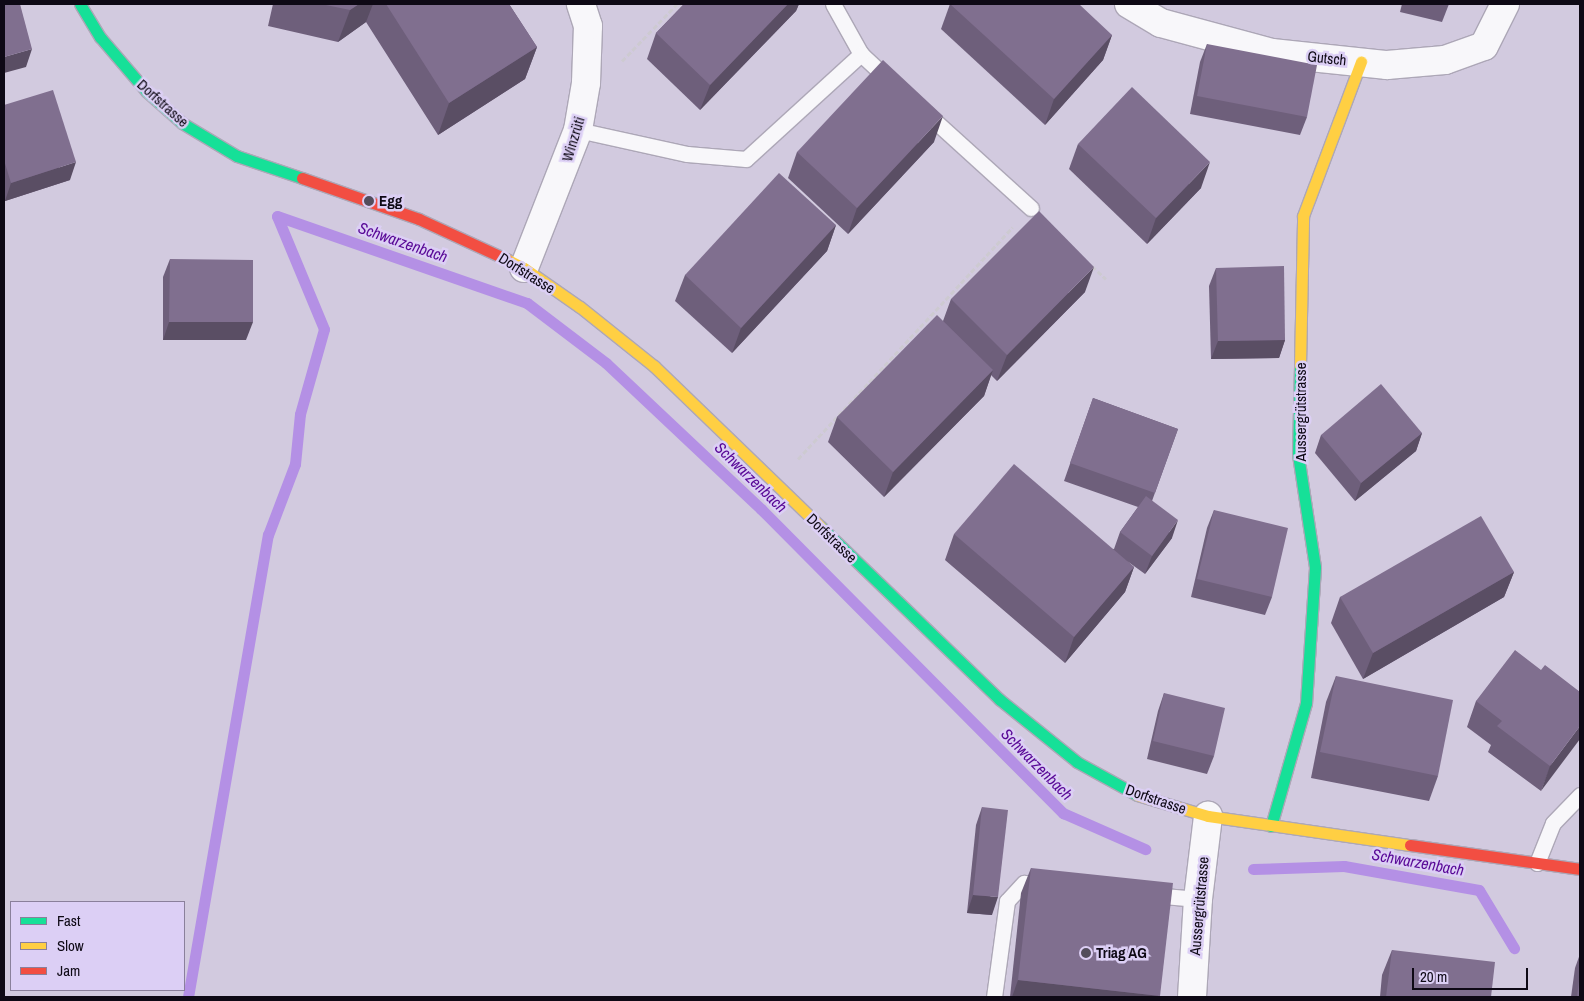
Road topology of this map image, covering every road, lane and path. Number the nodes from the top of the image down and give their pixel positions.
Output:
1 (80, 4) edge
2 (581, 4) edge
3 (677, 4) edge
4 (833, 4) edge
5 (1129, 4) edge
6 (1505, 4) edge
7 (861, 54) junction
8 (1360, 62) junction
9 (583, 102) junction
10 (578, 130) junction
11 (1031, 208) joint
12 (1086, 260) edge
13 (524, 268) junction
14 (1106, 279) dead end
15 (775, 483) junction
16 (1580, 795) edge
17 (1208, 816) junction
18 (1271, 826) junction
19 (1537, 863) junction
20 (1580, 869) edge
21 (1063, 886) edge
22 (1140, 893) edge
23 (1198, 899) junction
24 (994, 997) edge
25 (1192, 997) edge

1 - 13 street, Dorfstrasse
2 - 9 street, Winzrüti
3 - 9 path
4 - 7 lane
5 - 8 street, Gutsch
6 - 8 street, Gutsch
7 - 10 lane
7 - 11 lane
8 - 18 street, Aussergrütstrasse
9 - 10 street, Winzrüti
10 - 13 street, Winzrüti
11 - 15 path
12 - 14 path
13 - 15 street, Dorfstrasse
15 - 17 street, Dorfstrasse
16 - 19 lane
17 - 18 street, Dorfstrasse
17 - 23 street, Aussergrütstrasse
18 - 19 street, Dorfstrasse
19 - 20 street, Dorfstrasse
21 - 24 lane
22 - 23 lane
23 - 25 street, Aussergrütstrasse

